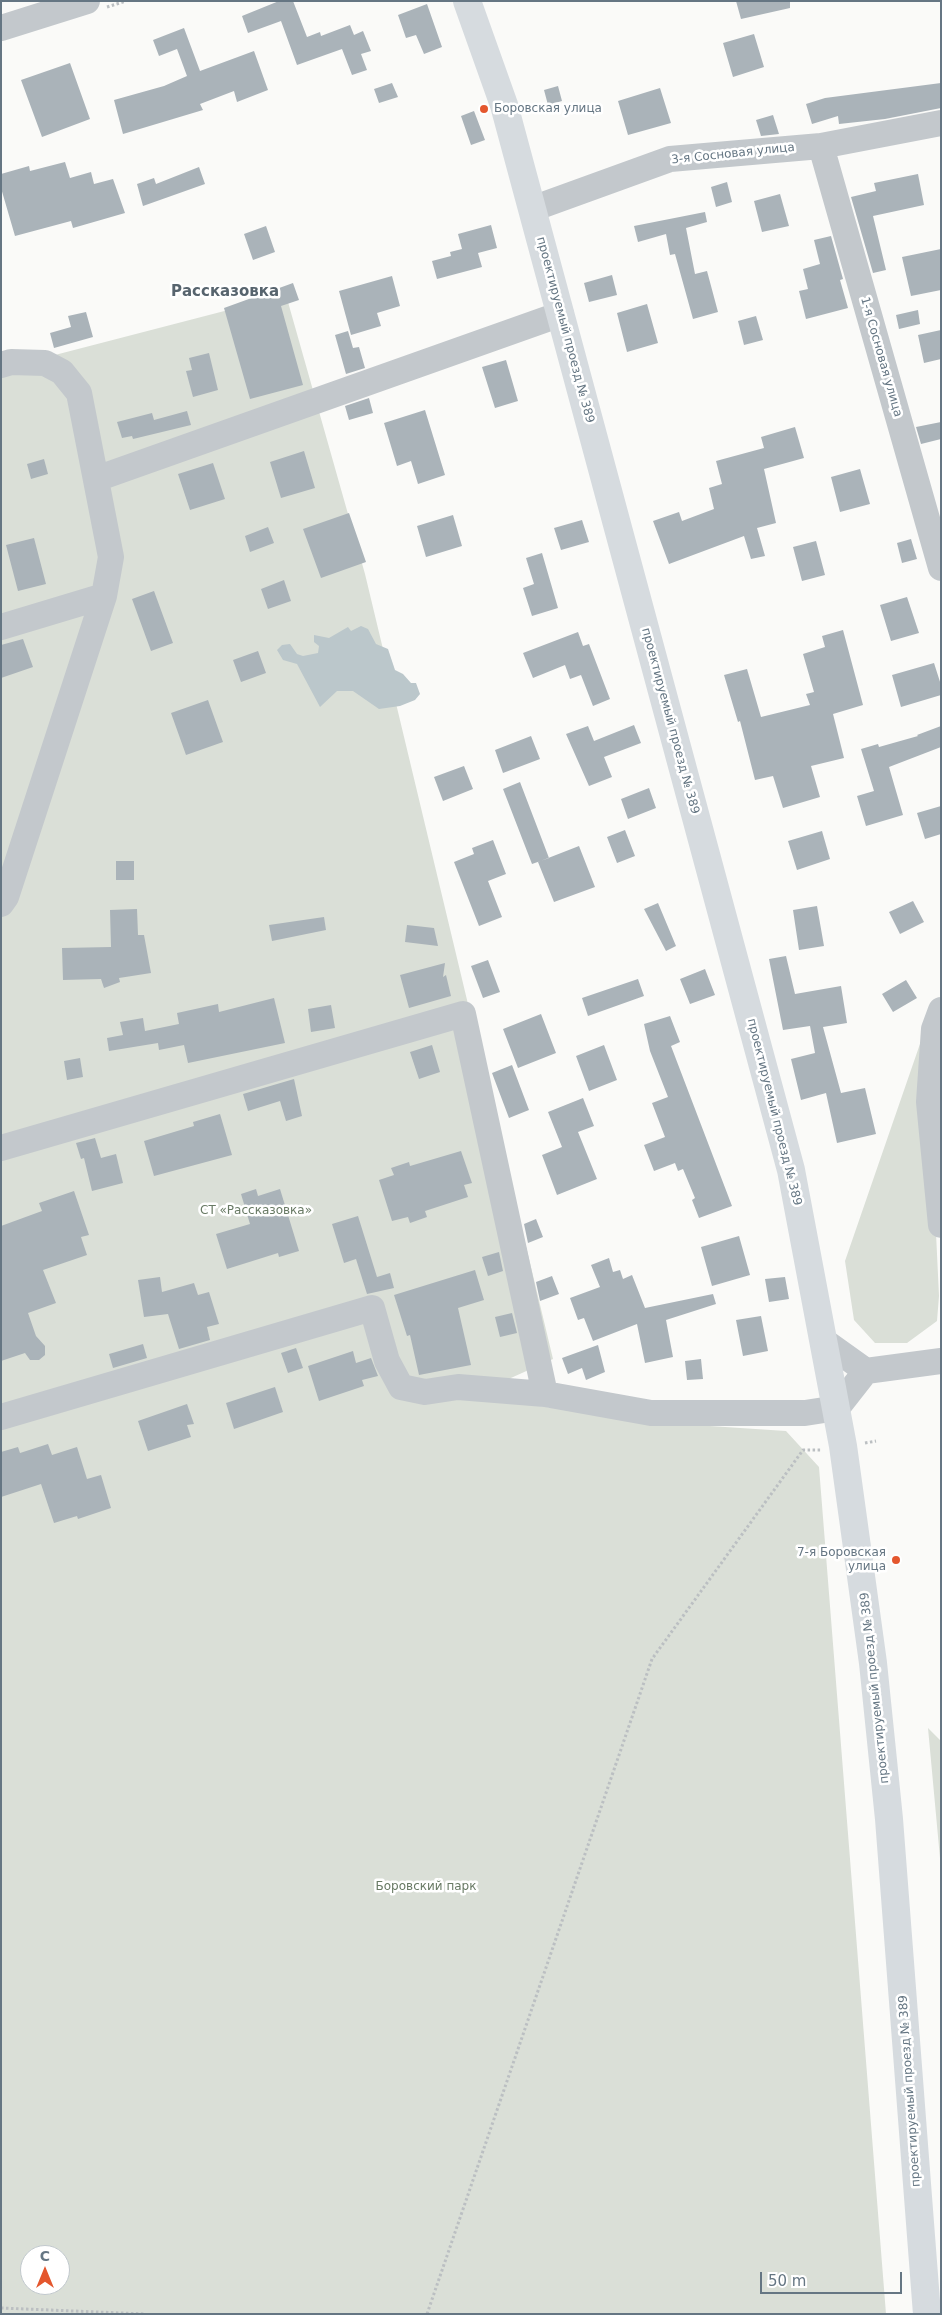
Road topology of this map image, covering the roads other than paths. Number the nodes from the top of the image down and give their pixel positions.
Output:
1 (87, 1) edge
2 (468, 1) edge
3 (1, 28) edge
4 (941, 123) edge
5 (821, 146) junction
6 (532, 209) junction
7 (561, 314) junction
8 (1, 365) edge
9 (96, 479) junction
10 (941, 568) edge
11 (104, 596) junction
12 (1, 627) edge
13 (3, 899) edge
14 (941, 1010) edge
15 (1, 1148) edge
16 (941, 1225) edge
17 (824, 1341) junction
18 (941, 1361) edge
19 (866, 1371) junction
20 (545, 1394) junction
21 (837, 1408) junction
22 (1, 1417) edge
23 (927, 2314) edge

1 - 3 street
2 - 6 main road, проектируемый проезд № 389
4 - 5 street, 3-я Сосновая улица
5 - 6 street, 3-я Сосновая улица
5 - 10 street, 1-я Сосновая улица
6 - 7 main road, проектируемый проезд № 389
7 - 9 street
7 - 17 main road, проектируемый проезд № 389
8 - 9 street
9 - 11 street
11 - 12 street
11 - 13 street
14 - 16 street
15 - 20 street
17 - 19 street
17 - 21 main road, проектируемый проезд № 389
18 - 19 street
19 - 21 street
20 - 21 street
20 - 22 street
21 - 23 main road, проектируемый проезд № 389

